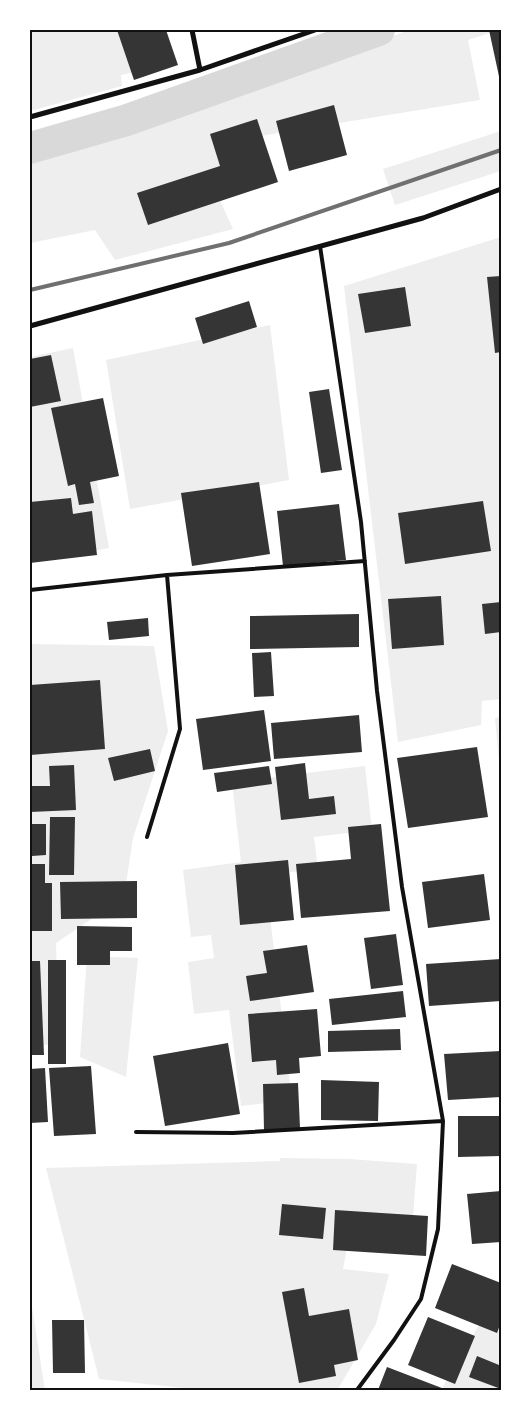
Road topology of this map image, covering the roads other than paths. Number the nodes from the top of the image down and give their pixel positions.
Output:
1 (192, 30) edge
2 (315, 30) edge
3 (200, 70) junction
4 (30, 116) edge
5 (501, 189) edge
6 (320, 246) junction
7 (30, 326) edge
8 (365, 561) junction
9 (167, 575) junction
10 (30, 590) edge
11 (147, 837) dead end
12 (443, 1121) junction
13 (136, 1132) dead end
14 (357, 1390) edge

1 - 3 street
2 - 3 street
3 - 4 street
5 - 6 street
6 - 7 street
6 - 8 lane
8 - 9 lane
8 - 12 lane
9 - 10 lane
9 - 11 lane
12 - 13 lane
12 - 14 lane

